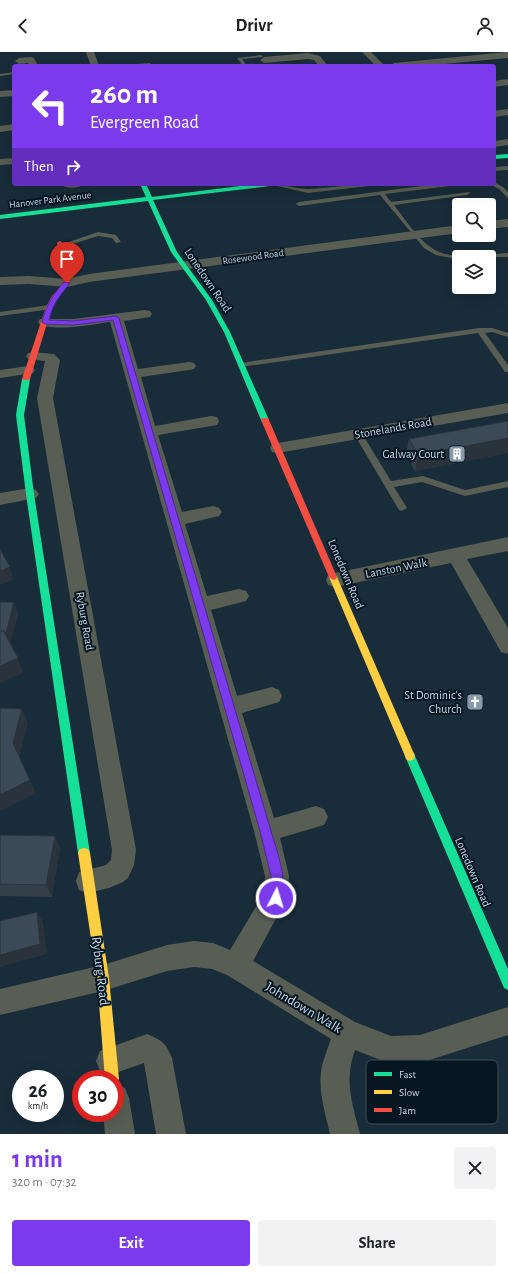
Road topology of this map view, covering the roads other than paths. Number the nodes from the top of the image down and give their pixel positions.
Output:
1 (92, 52) edge
2 (366, 52) edge
3 (508, 55) edge
4 (263, 58) edge
5 (18, 60) edge
6 (33, 64) edge
7 (95, 64) edge
8 (244, 64) edge
9 (322, 64) edge
10 (379, 64) edge
11 (415, 64) edge
12 (12, 73) edge
13 (0, 75) edge
14 (508, 82) edge
15 (496, 84) edge
16 (12, 93) edge
17 (0, 94) edge
18 (508, 112) edge
19 (496, 114) edge
20 (12, 127) edge
21 (0, 128) edge
22 (508, 142) edge
23 (496, 144) edge
24 (508, 156) edge
25 (496, 157) edge
26 (12, 161) edge
27 (0, 162) edge
28 (508, 168) edge
29 (496, 169) edge
30 (144, 186) edge
31 (255, 186) edge
32 (282, 186) edge
33 (352, 186) edge
34 (435, 186) edge
35 (496, 186) edge
36 (381, 193) junction
37 (467, 193) dead end
38 (508, 196) edge
39 (149, 199) junction
40 (298, 204) dead end
41 (390, 204) junction
42 (0, 216) edge
43 (508, 223) edge
44 (496, 224) edge
45 (452, 230) edge
46 (416, 234) junction
47 (118, 242) dead end
48 (60, 245) joint
49 (508, 254) edge
50 (496, 255) edge
51 (452, 256) edge
52 (184, 266) junction
53 (0, 282) edge
54 (67, 283) junction
55 (49, 307) junction
56 (0, 314) edge
57 (146, 314) dead end
58 (116, 318) junction
59 (45, 322) junction
60 (479, 330) junction
61 (508, 335) edge
62 (30, 363) junction
63 (241, 365) junction
64 (189, 366) dead end
65 (508, 370) edge
66 (0, 374) edge
67 (132, 374) junction
68 (508, 408) edge
69 (211, 421) dead end
70 (149, 432) junction
71 (358, 434) junction
72 (278, 448) junction
73 (387, 484) junction
74 (508, 484) edge
75 (30, 494) junction
76 (0, 499) edge
77 (402, 508) dead end
78 (213, 512) dead end
79 (175, 520) junction
80 (508, 544) edge
81 (456, 556) junction
82 (335, 580) junction
83 (239, 596) dead end
84 (200, 605) junction
85 (508, 646) edge
86 (272, 696) dead end
87 (230, 707) junction
88 (316, 817) dead end
89 (266, 831) junction
90 (88, 880) junction
91 (236, 966) junction
92 (103, 978) junction
93 (508, 984) edge
94 (0, 1002) edge
95 (508, 1021) edge
96 (347, 1033) junction
97 (111, 1070) edge
98 (118, 1122) edge
99 (120, 1134) edge
100 (171, 1134) edge
101 (345, 1134) edge

1 - 7 street
2 - 10 street
3 - 11 street
4 - 8 lane
4 - 9 street
5 - 6 street
12 - 13 lane
14 - 15 street
16 - 17 street
18 - 19 street
20 - 21 street
22 - 23 street
24 - 25 street
26 - 27 street
28 - 29 lane
30 - 39 street, Lonedown Road
31 - 39 street, Hanover Park Avenue
32 - 33 lane
34 - 36 lane
35 - 38 lane
36 - 40 lane
36 - 41 lane
37 - 41 lane
39 - 42 street, Hanover Park Avenue
39 - 52 street, Lonedown Road
41 - 46 lane
43 - 44 street
45 - 46 street, Rosewood Road
46 - 51 lane
46 - 52 street, Rosewood Road
47 - 48 lane
48 - 54 street
49 - 50 lane
52 - 54 street, Rosewood Road
52 - 63 street, Lonedown Road
53 - 54 street, Rosewood Road
54 - 55 street, Ryburg Road
55 - 56 lane
55 - 59 street, Ryburg Road
57 - 58 street
58 - 59 street
58 - 67 street
59 - 62 street, Ryburg Road
60 - 61 lane
60 - 63 lane
60 - 65 lane
62 - 66 street
62 - 75 street, Ryburg Road
62 - 90 street, Ryburg Road
63 - 72 street, Lonedown Road
64 - 67 street
67 - 70 street
68 - 71 street, Stonelands Road
69 - 70 street
70 - 79 street
71 - 72 street, Stonelands Road
71 - 73 lane
72 - 82 street, Lonedown Road
73 - 74 lane
73 - 77 lane
75 - 76 street
75 - 90 street, Ryburg Road
78 - 79 street
79 - 84 street
80 - 81 street, Lanston Walk
81 - 82 street, Lanston Walk
81 - 85 street
82 - 93 street, Lonedown Road
83 - 84 street
84 - 87 street
86 - 87 street
87 - 89 street
88 - 89 street
89 - 91 street
90 - 92 street, Ryburg Road
91 - 92 street, Johndown Walk
91 - 96 street, Johndown Walk
92 - 94 street, Johndown Walk
92 - 97 street, Ryburg Road
95 - 96 street, Johndown Walk
96 - 101 street
97 - 100 street, Ryburg Road
98 - 99 street

